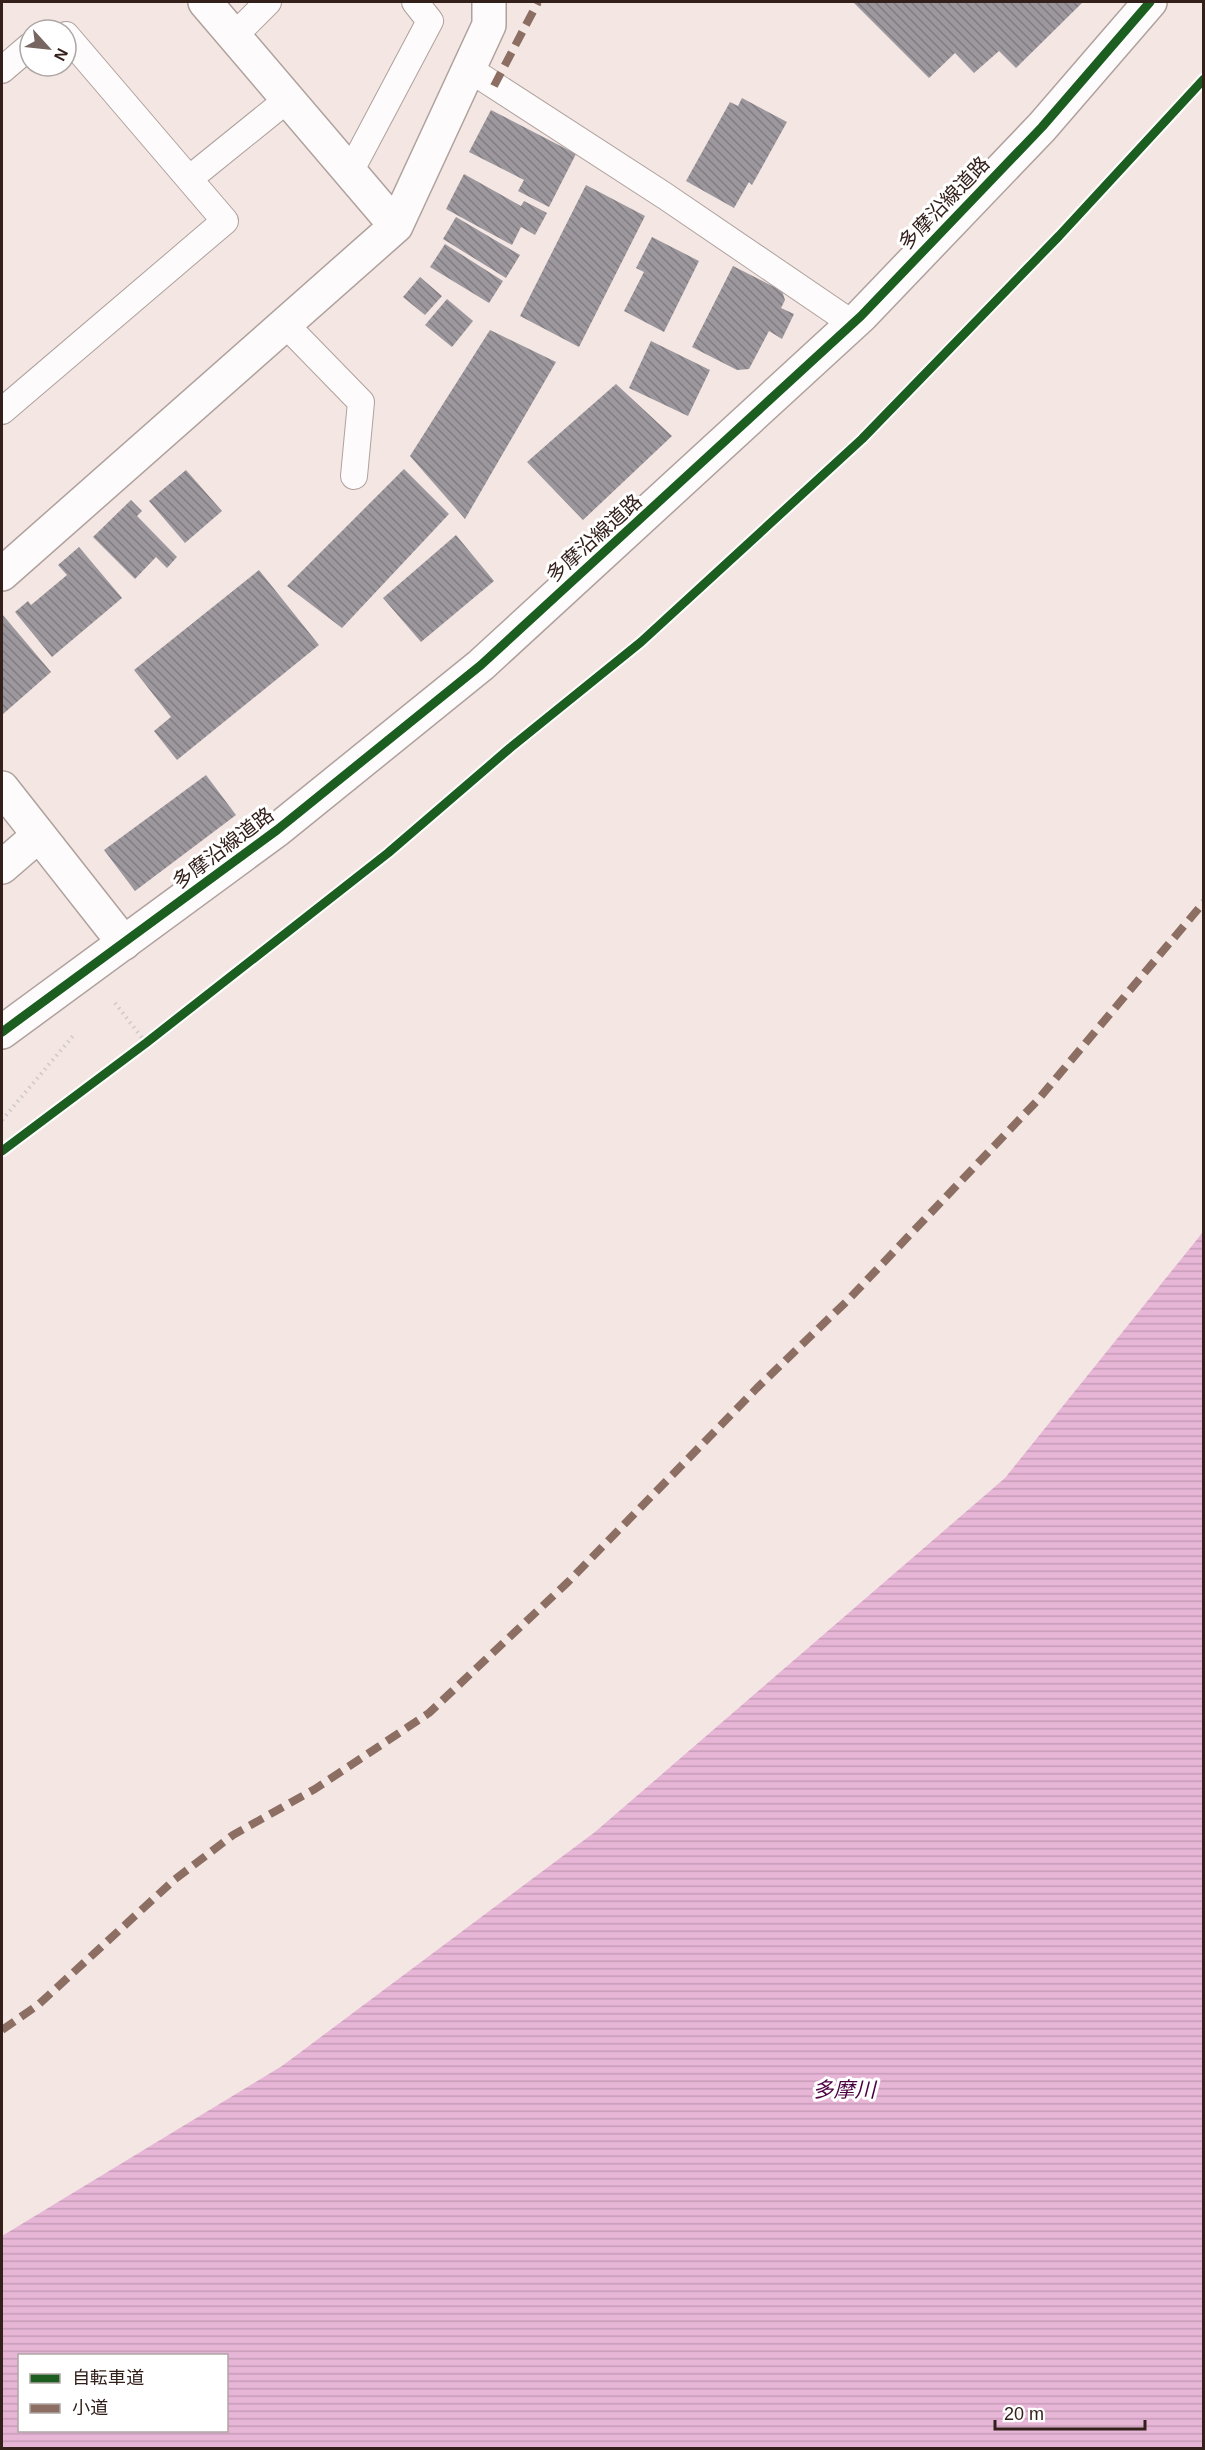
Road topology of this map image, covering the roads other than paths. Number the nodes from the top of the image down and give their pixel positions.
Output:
1 (205, 2) edge
2 (268, 2) edge
3 (415, 2) edge
4 (489, 2) edge
5 (1150, 2) edge
6 (234, 36) junction
7 (78, 49) edge
8 (18, 56) edge
9 (469, 69) junction
10 (2, 70) edge
11 (288, 99) junction
12 (350, 172) junction
13 (189, 179) junction
14 (396, 226) junction
15 (284, 323) junction
16 (853, 324) junction
17 (2, 411) edge
18 (354, 476) dead end
19 (2, 574) edge
20 (2, 788) edge
21 (39, 835) junction
22 (2, 867) edge
23 (124, 943) junction
24 (2, 1032) edge

1 - 6 street
2 - 6 lane
3 - 12 lane
4 - 9 street
5 - 16 street, 多摩沿線道路
6 - 11 street
7 - 13 lane
8 - 10 lane
9 - 14 street
9 - 16 lane
11 - 12 street
11 - 13 lane
12 - 14 street
13 - 17 lane
14 - 15 street
15 - 18 lane
15 - 19 street
16 - 23 street, 多摩沿線道路
20 - 21 street
21 - 22 street
21 - 23 street
23 - 24 street, 多摩沿線道路

